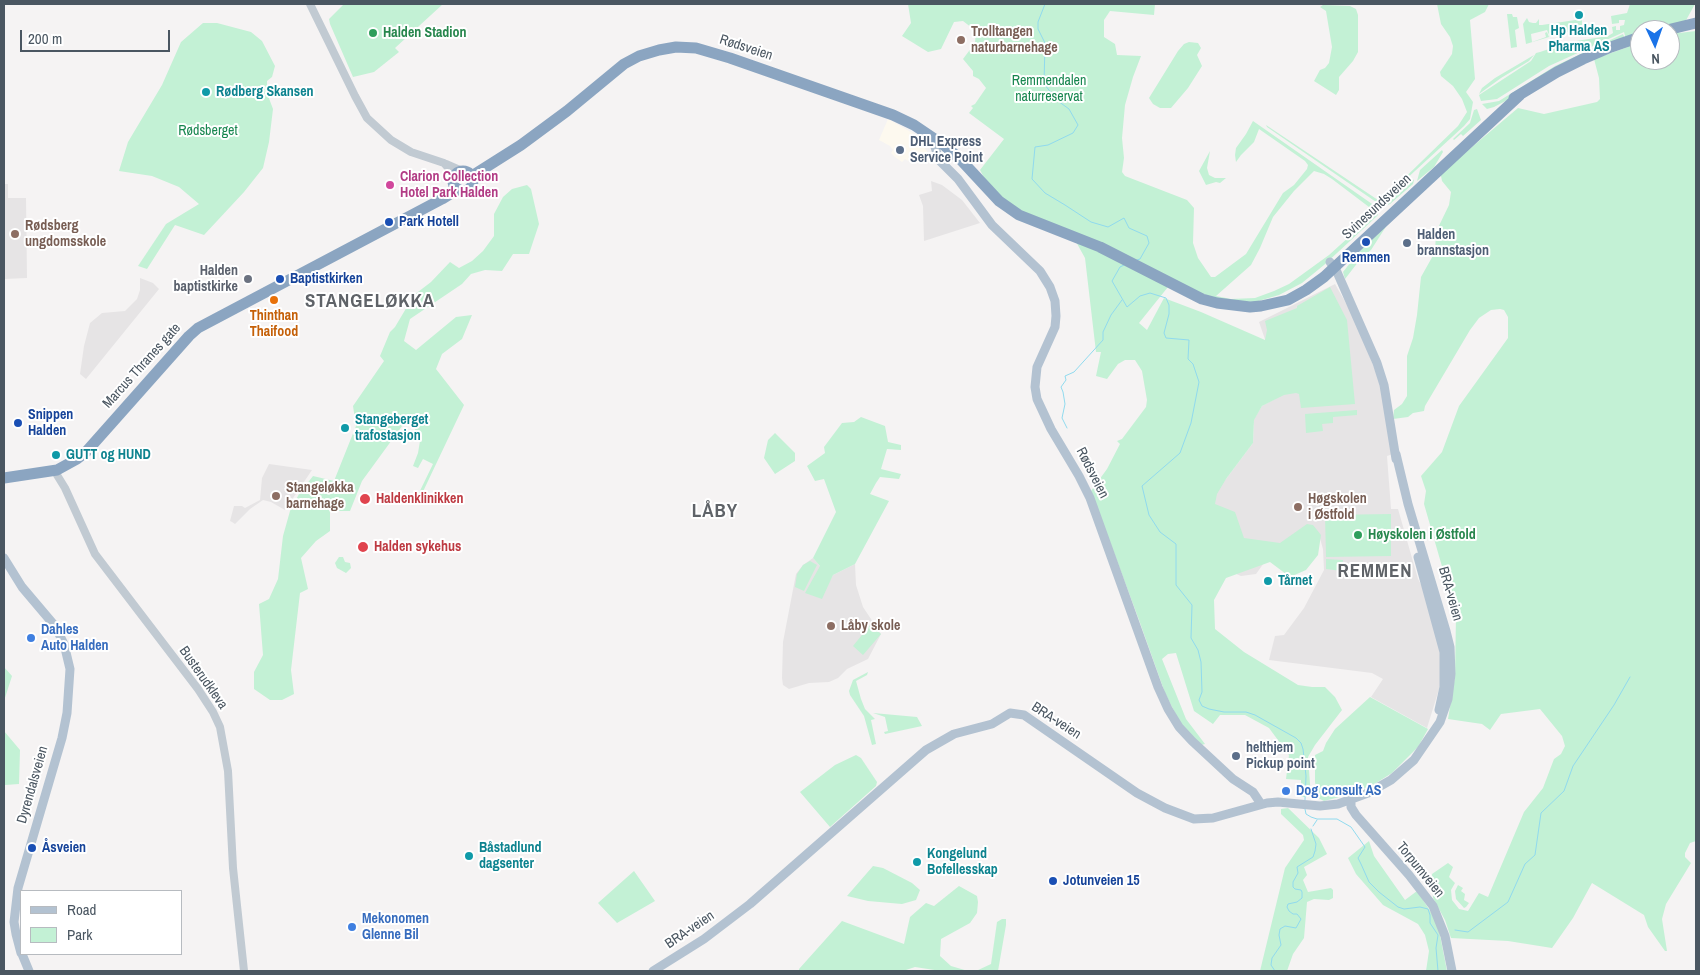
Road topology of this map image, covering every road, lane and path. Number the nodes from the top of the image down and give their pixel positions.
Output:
1 (310, 4) edge
2 (1696, 23) edge
3 (1680, 27) edge
4 (1630, 41) edge
5 (942, 143) junction
6 (463, 174) junction
7 (458, 189) junction
8 (1332, 265) junction
9 (57, 470) junction
10 (6, 479) edge
11 (4, 558) edge
12 (1351, 800) junction
13 (1261, 804) junction
14 (20, 949) edge
15 (22, 955) edge
16 (29, 971) edge
17 (244, 971) edge
18 (653, 971) edge
19 (1452, 971) edge

1 - 6 street
2 - 3 highway
4 - 8 highway, Svinesundsveien
5 - 6 highway, Rødsveien
5 - 8 highway, Svinesundsveien
5 - 13 main road, Rødsveien
6 - 7 highway
6 - 7 highway
7 - 9 highway, Marcus Thranes gate
8 - 12 main road, BRA-veien
9 - 10 highway, Marcus Thranes gate
9 - 17 street, Busterudkleva
11 - 14 main road, Dyrendalsveien
12 - 13 main road, BRA-veien
12 - 19 main road, Torpumveien
13 - 18 main road, BRA-veien
15 - 16 main road, Dyrendalsveien

